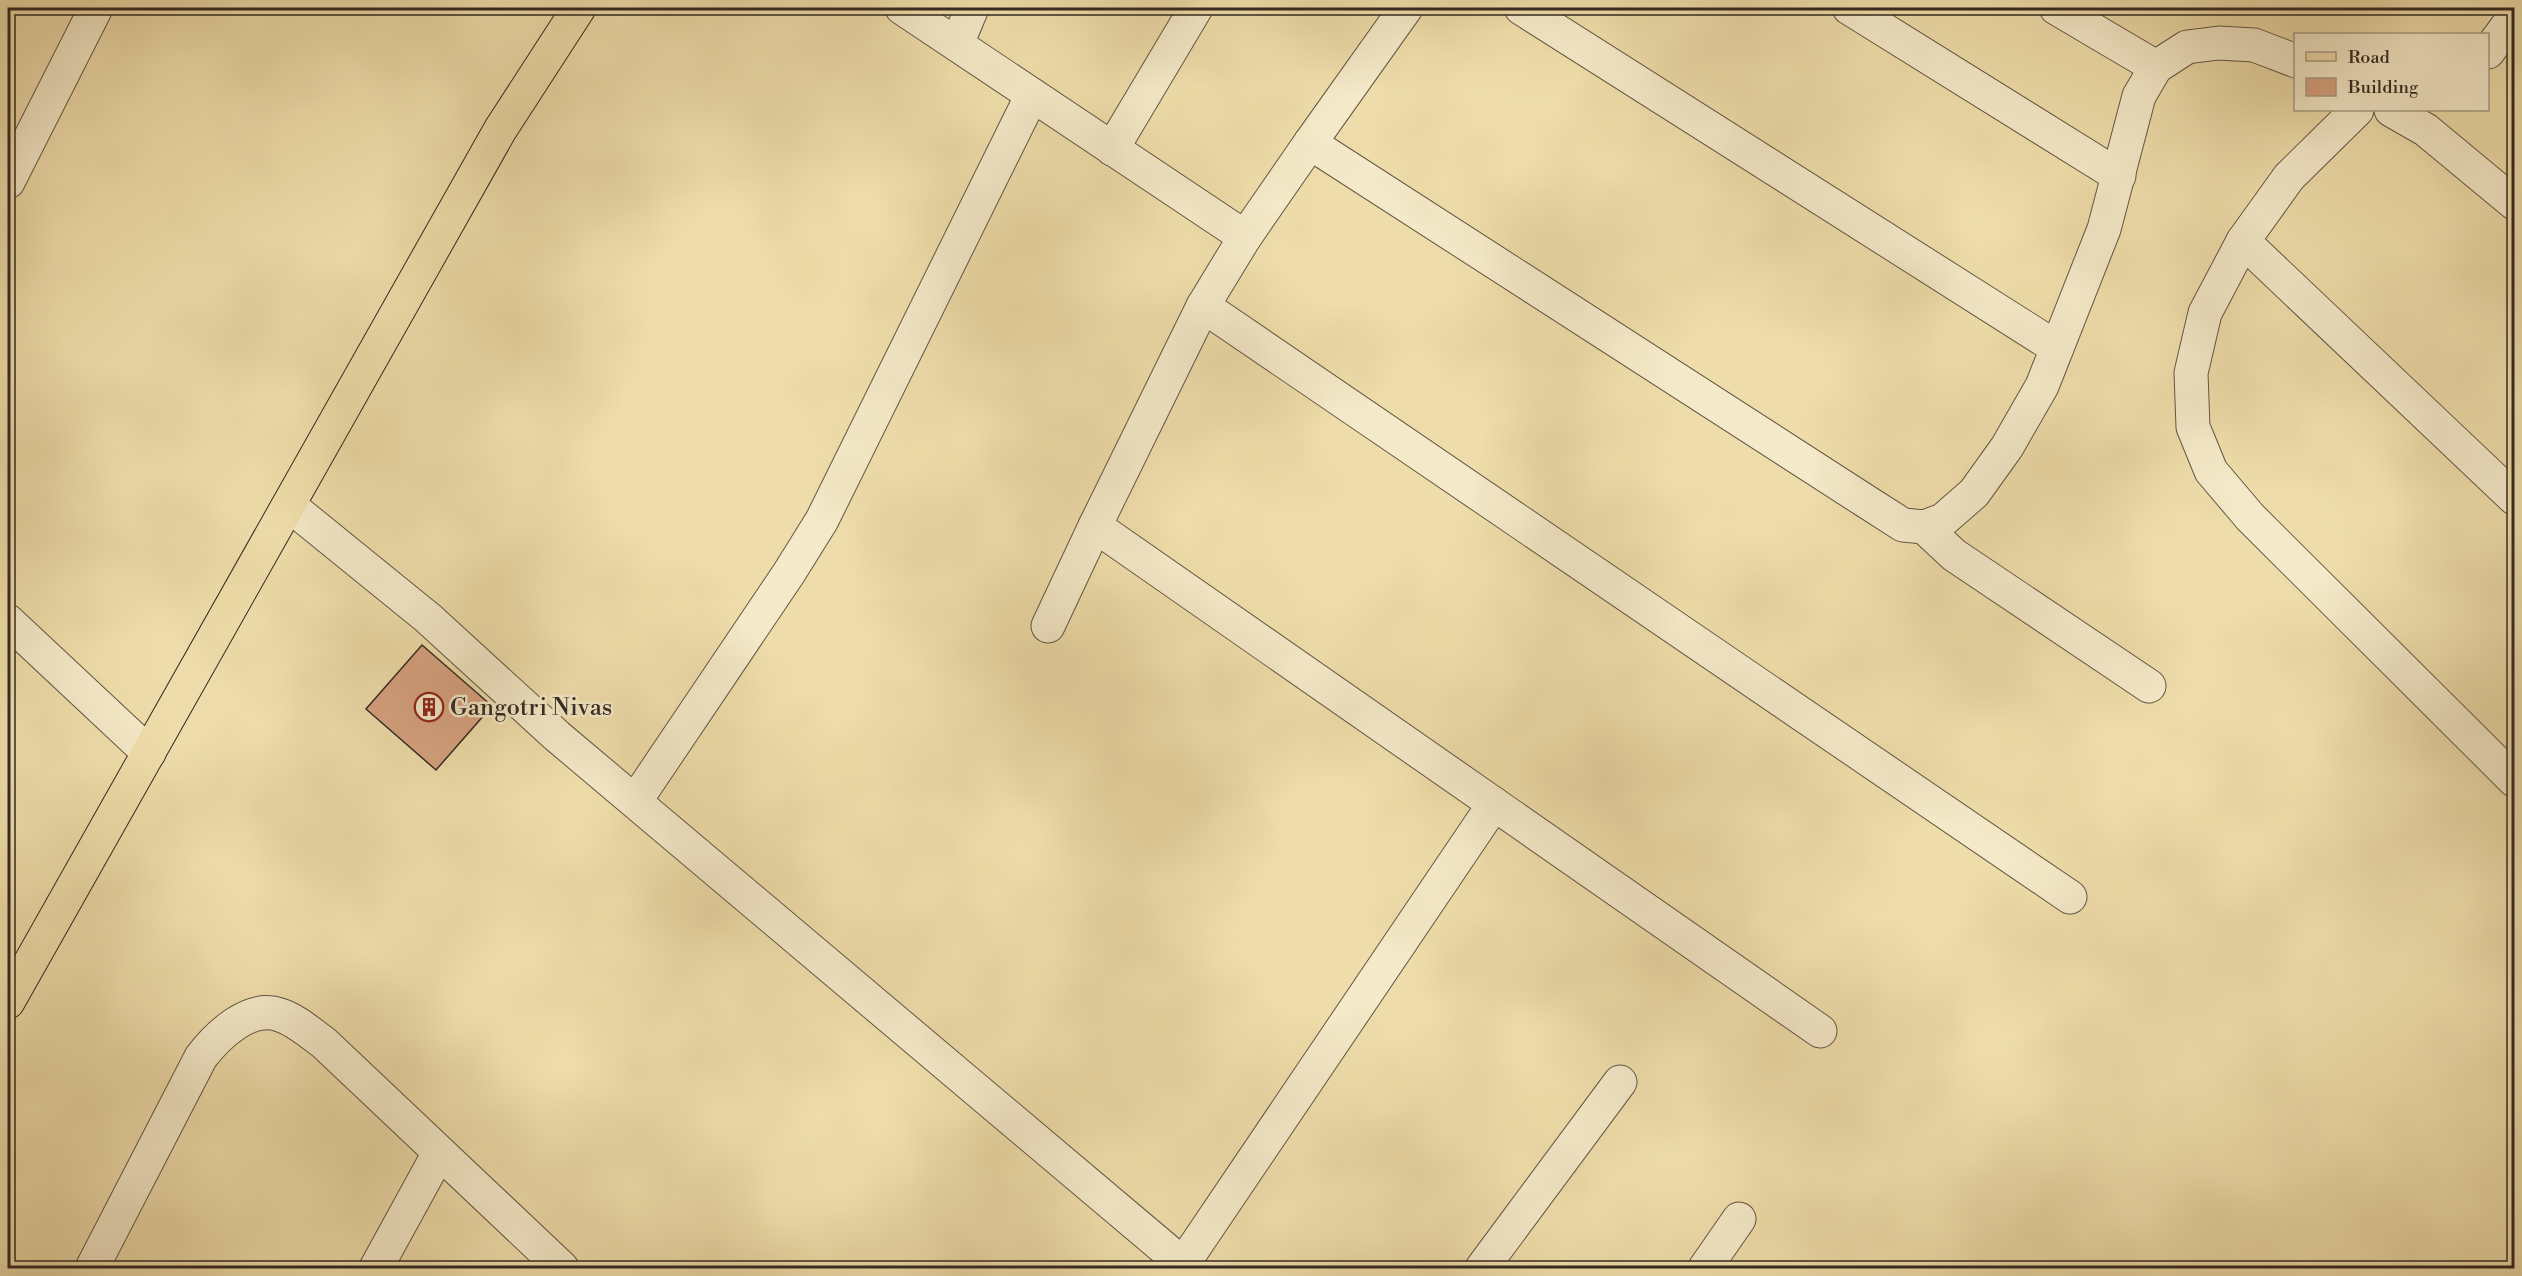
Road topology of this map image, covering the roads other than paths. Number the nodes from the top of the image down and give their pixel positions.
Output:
1 (96, 8) edge
2 (579, 8) edge
3 (902, 8) edge
4 (972, 8) edge
5 (1196, 8) edge
6 (1406, 8) edge
7 (1521, 8) edge
8 (1849, 8) edge
9 (2056, 8) edge
10 (2514, 17) edge
11 (957, 44) junction
12 (2489, 49) edge
13 (2294, 60) edge
14 (2156, 67) junction
15 (1032, 95) junction
16 (2356, 111) edge
17 (2395, 111) edge
18 (2434, 120) edge
19 (1310, 143) junction
20 (1112, 149) junction
21 (2119, 176) junction
22 (8, 182) edge
23 (2514, 203) edge
24 (1245, 237) junction
25 (2243, 241) junction
26 (1203, 306) junction
27 (2057, 348) junction
28 (2514, 498) edge
29 (290, 506) junction
30 (1095, 526) junction
31 (1924, 527) junction
32 (8, 621) edge
33 (1048, 626) dead end
34 (2149, 686) dead end
35 (149, 753) junction
36 (2514, 780) edge
37 (636, 800) junction
38 (1494, 804) junction
39 (2070, 897) dead end
40 (8, 1002) edge
41 (1820, 1031) dead end
42 (1620, 1082) dead end
43 (439, 1153) junction
44 (1739, 1219) dead end
45 (1184, 1267) edge
46 (92, 1269) edge
47 (376, 1269) edge
48 (562, 1269) edge
49 (1482, 1269) edge
50 (1706, 1269) edge

1 - 22 street
2 - 29 main road
3 - 11 street
4 - 11 street
5 - 20 street
6 - 19 street
7 - 27 street
8 - 21 street
9 - 14 street
10 - 12 street
11 - 15 street
13 - 14 street
14 - 21 street
15 - 20 street
15 - 37 street
16 - 25 street
17 - 18 street
18 - 23 street
19 - 24 street
19 - 31 street
20 - 24 street
21 - 27 street
24 - 26 street
25 - 28 street
25 - 36 street
26 - 30 street
26 - 39 street
27 - 31 street
29 - 35 main road
29 - 37 street
30 - 33 street
30 - 38 street
31 - 34 street
32 - 35 street
35 - 40 main road
37 - 45 street
38 - 41 street
38 - 45 street
42 - 49 street
43 - 46 street
43 - 47 street
43 - 48 street
44 - 50 street

